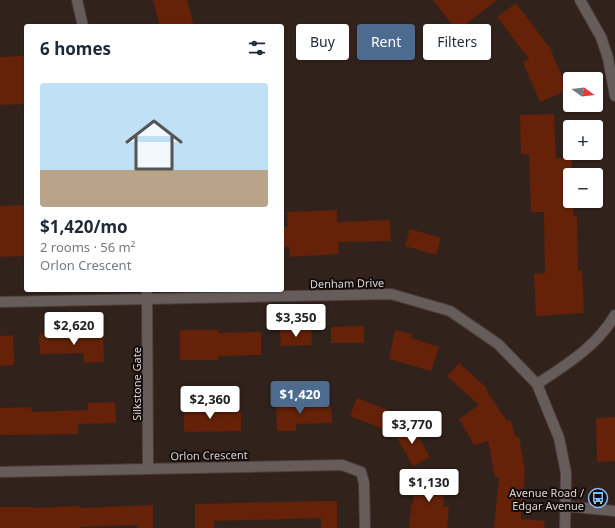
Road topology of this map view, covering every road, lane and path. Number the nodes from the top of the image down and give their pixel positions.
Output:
1 (77, 0) edge
2 (580, 0) edge
3 (83, 24) edge
4 (615, 96) edge
5 (148, 294) edge
6 (0, 302) edge
7 (615, 315) edge
8 (536, 384) junction
9 (148, 469) junction
10 (0, 472) edge
11 (565, 506) junction
12 (615, 511) edge
13 (365, 528) edge
14 (565, 528) edge

1 - 3 street
2 - 4 street
5 - 6 street, Denham Drive
5 - 8 street, Denham Drive
5 - 9 street, Silkstone Gate
7 - 8 street
8 - 11 street, Denham Drive
9 - 10 street, Orlon Crescent
9 - 13 street, Orlon Crescent
11 - 12 street
11 - 14 street, Denham Drive

